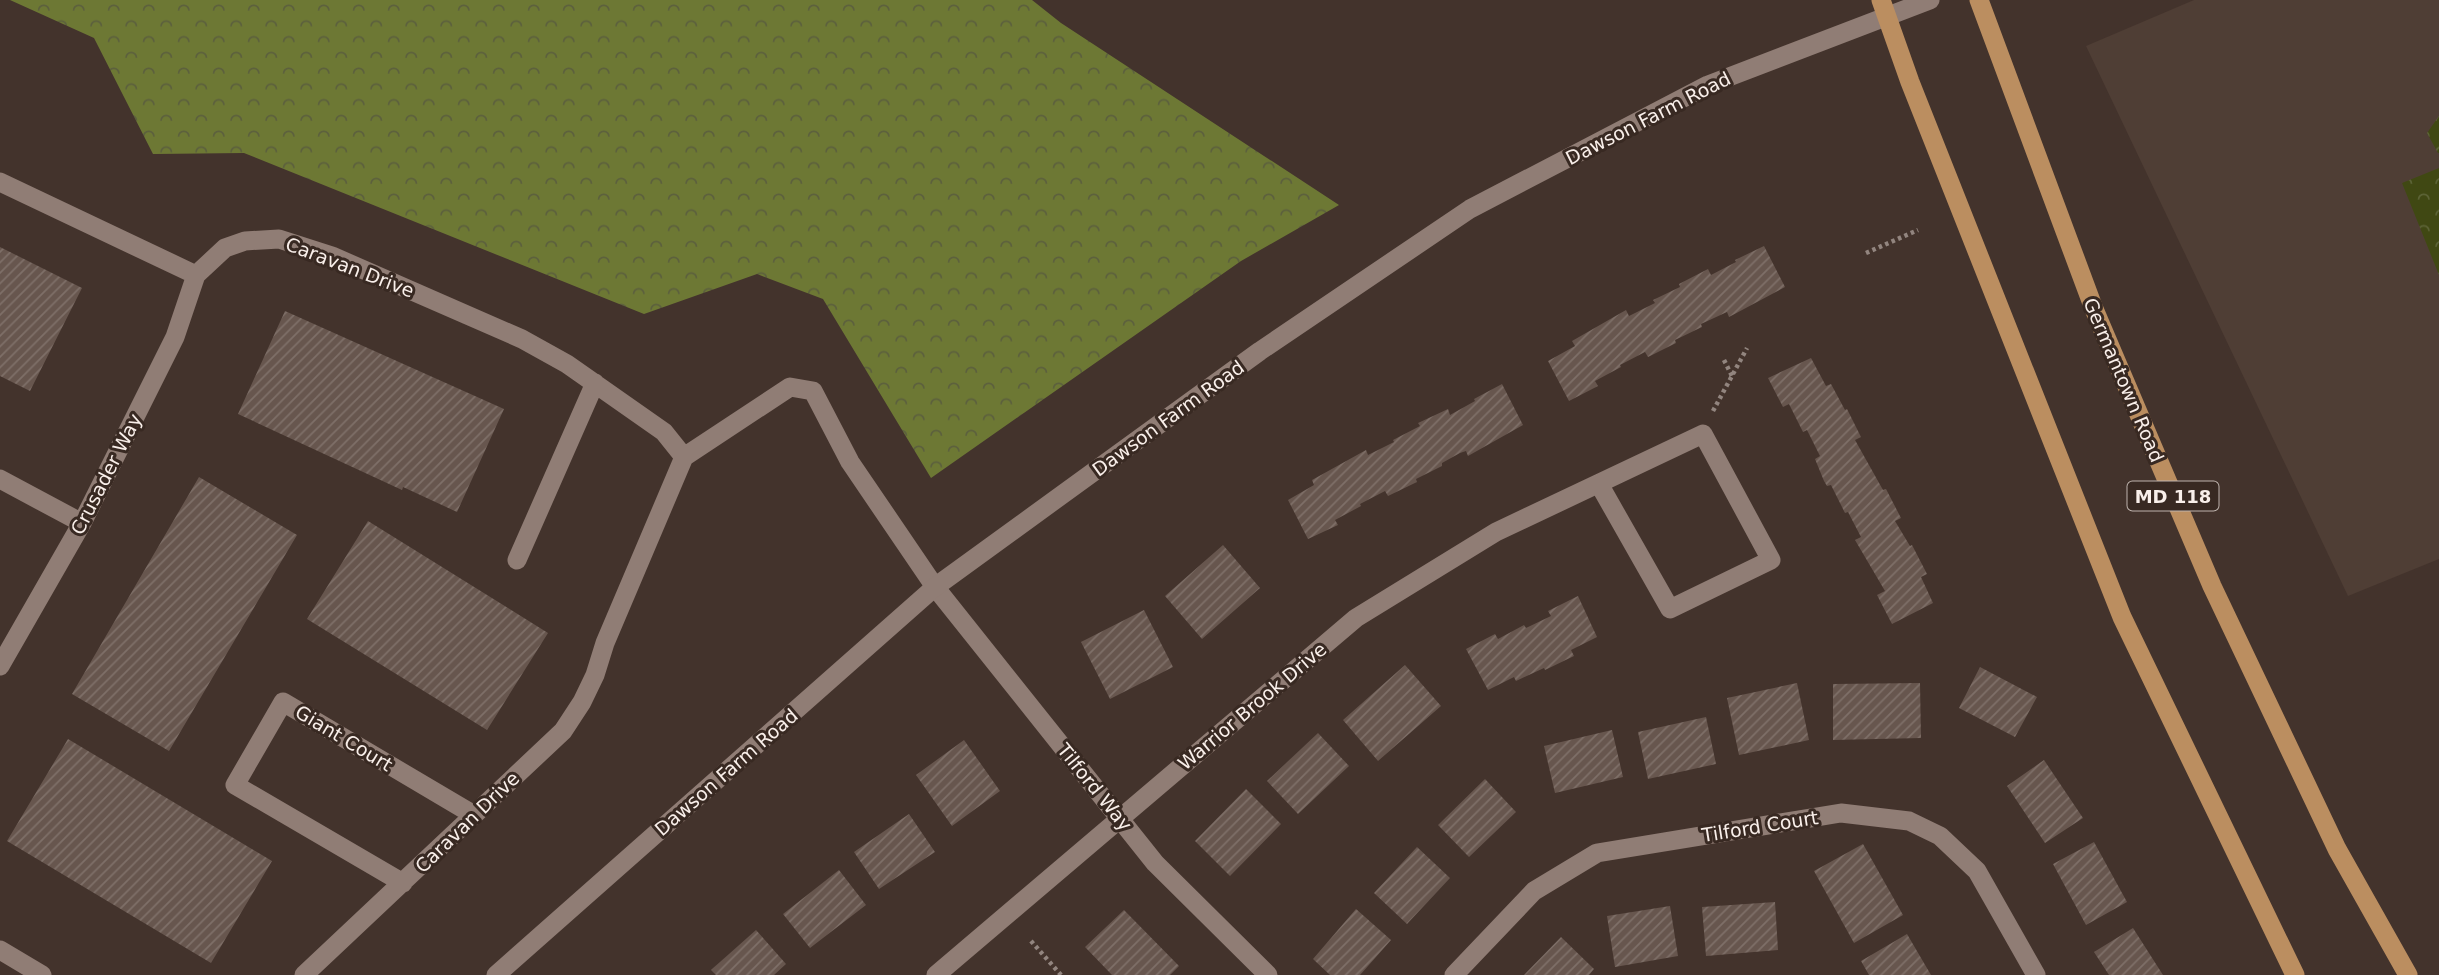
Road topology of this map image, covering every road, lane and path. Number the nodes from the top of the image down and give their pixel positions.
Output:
1 (1930, 0) edge
2 (1979, 0) edge
3 (1883, 8) edge
4 (0, 181) edge
5 (1918, 230) dead end
6 (1866, 253) dead end
7 (197, 275) junction
8 (1747, 348) dead end
9 (1724, 360) dead end
10 (1732, 376) junction
11 (595, 383) junction
12 (1703, 434) junction
13 (684, 457) junction
14 (0, 479) edge
15 (1600, 484) junction
16 (82, 523) junction
17 (517, 560) dead end
18 (935, 587) junction
19 (6, 642) edge
20 (0, 666) edge
21 (474, 814) junction
22 (1120, 817) junction
23 (403, 883) junction
24 (1031, 941) dead end
25 (0, 950) edge
26 (42, 975) edge
27 (304, 975) edge
28 (496, 975) edge
29 (936, 975) edge
30 (1061, 975) edge
31 (1268, 975) edge
32 (1454, 975) edge
33 (2036, 975) edge
34 (2295, 975) edge
35 (2407, 975) edge

1 - 3 street, Dawson Farm Road
2 - 35 main road, Germantown Road / MD 118
3 - 18 street, Dawson Farm Road
3 - 34 main road
4 - 7 street
5 - 6 path
7 - 11 street, Caravan Drive
7 - 16 street, Crusader Way
8 - 10 path
9 - 10 path
10 - 12 path
11 - 13 street, Caravan Drive
11 - 17 street
12 - 15 street, Warrior Brook Drive
12 - 15 street
13 - 18 street
13 - 21 street, Caravan Drive
14 - 16 street
15 - 22 street, Warrior Brook Drive
16 - 19 street, Crusader Way
18 - 22 street, Tilford Way
18 - 28 street, Dawson Farm Road
19 - 20 street, Crusader Way
21 - 23 street, Caravan Drive
21 - 23 street, Giant Court
22 - 29 street, Warrior Brook Drive
22 - 31 street, Tilford Way
23 - 27 street, Caravan Drive
24 - 30 path
25 - 26 street
32 - 33 street, Tilford Court

